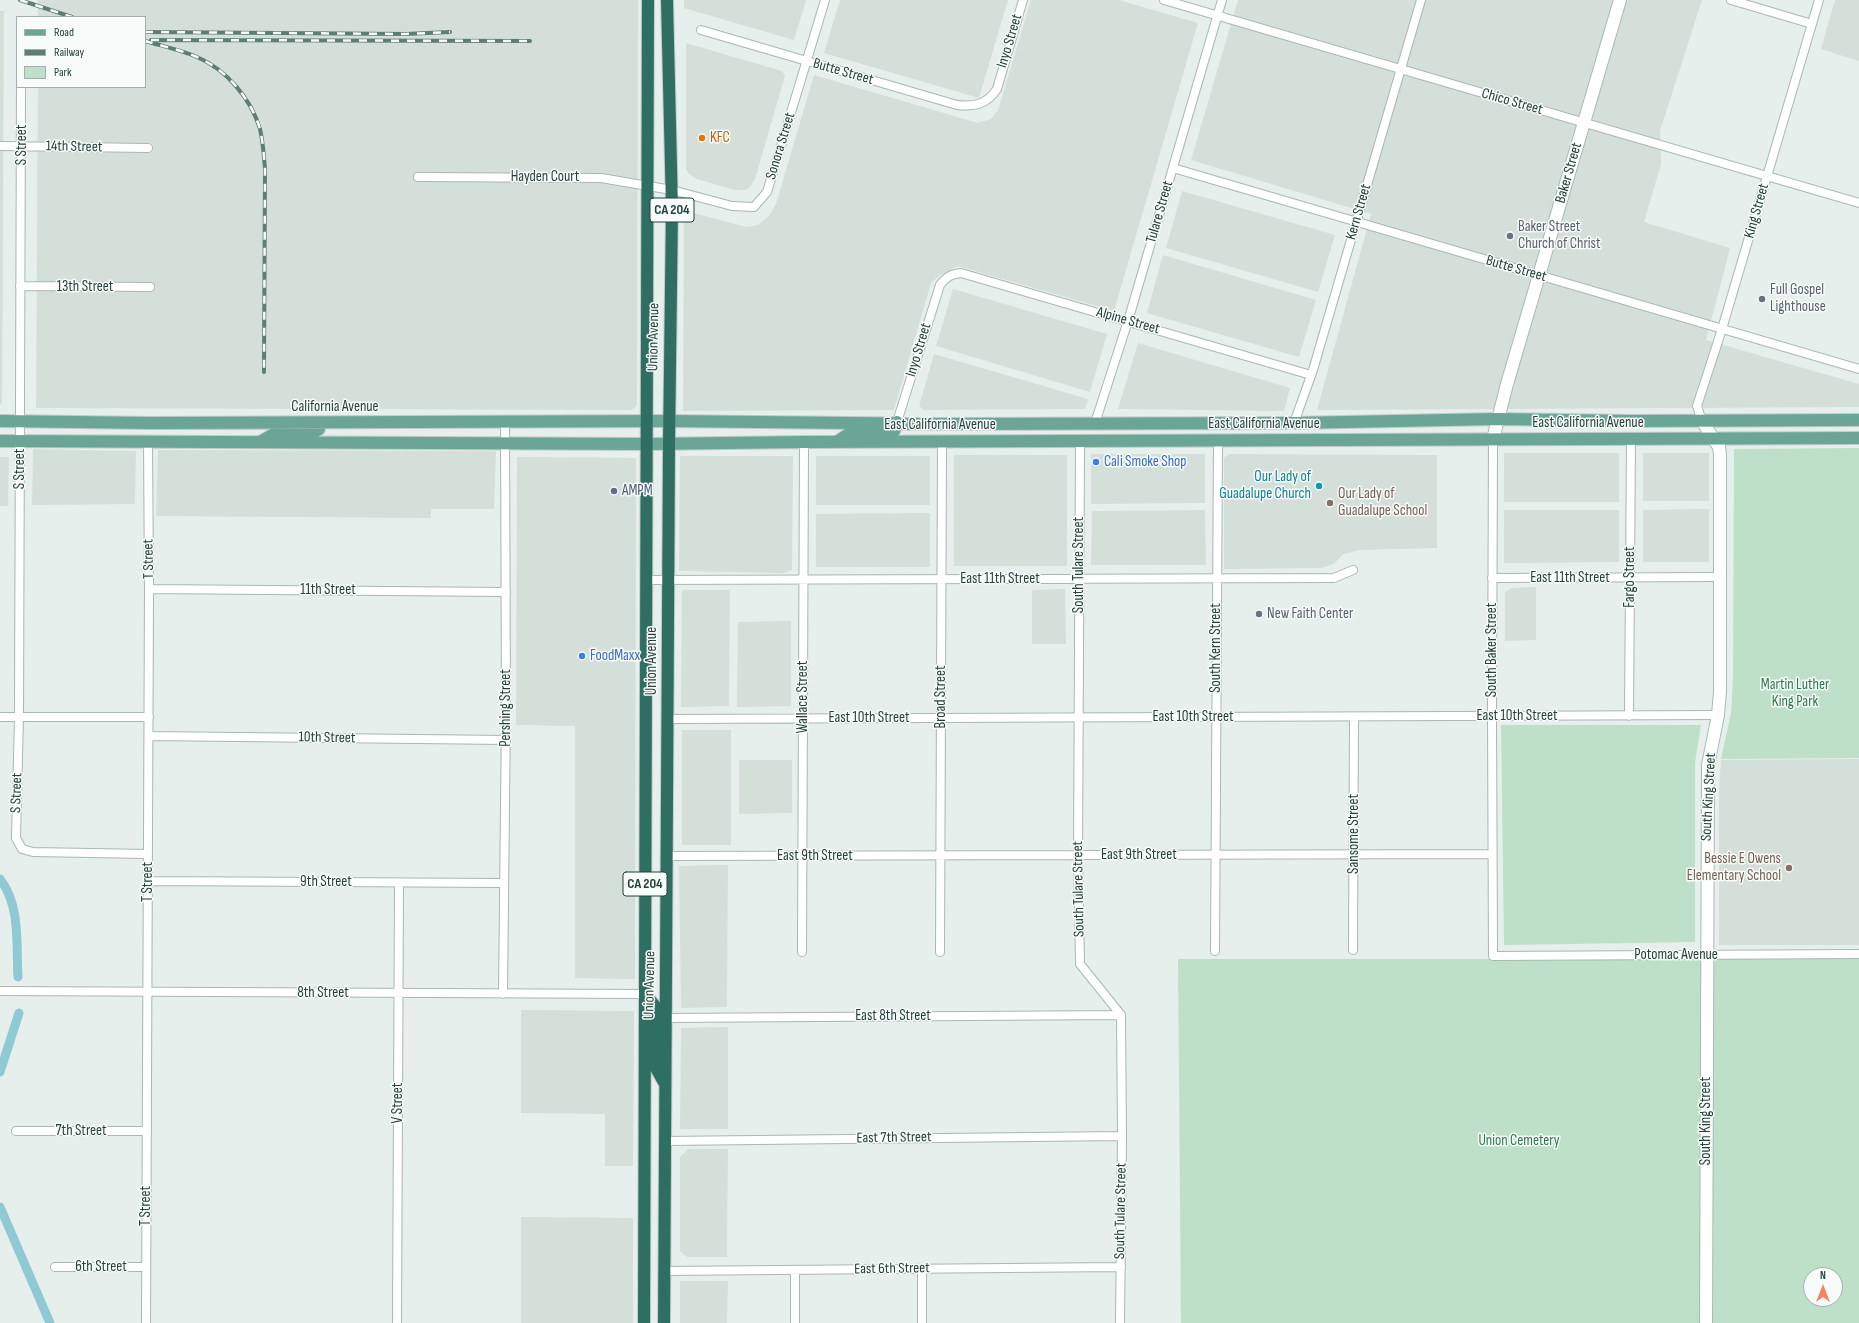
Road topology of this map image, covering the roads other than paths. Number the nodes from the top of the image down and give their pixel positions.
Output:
1 (648, 0) edge
2 (667, 0) edge
3 (824, 0) edge
4 (1023, 0) edge
5 (1164, 0) edge
6 (1222, 0) edge
7 (1421, 0) edge
8 (1620, 0) edge
9 (1730, 0) edge
10 (1818, 0) edge
11 (1218, 16) junction
12 (1812, 24) junction
13 (701, 30) dead end
14 (806, 61) junction
15 (1401, 69) junction
16 (21, 88) edge
17 (985, 101) joint
18 (1584, 123) junction
19 (0, 146) edge
20 (22, 146) junction
21 (148, 148) dead end
22 (1173, 168) junction
23 (1767, 176) junction
24 (418, 177) dead end
25 (648, 185) junction
26 (672, 190) junction
27 (1859, 203) edge
28 (1356, 222) junction
29 (1539, 275) junction
30 (944, 278) joint
31 (20, 286) junction
32 (150, 287) dead end
33 (1128, 321) junction
34 (1722, 329) junction
35 (1859, 369) edge
36 (1311, 375) junction
37 (1497, 419) junction
38 (1859, 420) edge
39 (0, 421) edge
40 (20, 421) junction
41 (647, 421) junction
42 (669, 421) junction
43 (1702, 421) junction
44 (505, 422) junction
45 (897, 422) junction
46 (192, 423) junction
47 (320, 423) junction
48 (1277, 423) junction
49 (1294, 423) junction
50 (1005, 424) junction
51 (1095, 424) junction
52 (1714, 438) junction
53 (1859, 438) edge
54 (1493, 439) junction
55 (1631, 439) junction
56 (1218, 440) junction
57 (0, 441) edge
58 (20, 441) junction
59 (942, 441) junction
60 (1029, 441) junction
61 (1080, 441) junction
62 (148, 442) junction
63 (804, 442) junction
64 (837, 442) junction
65 (259, 443) junction
66 (505, 444) junction
67 (647, 444) junction
68 (669, 444) junction
69 (1353, 570) dead end
70 (1630, 577) junction
71 (1720, 577) junction
72 (1217, 578) junction
73 (1492, 578) junction
74 (941, 579) junction
75 (1079, 579) junction
76 (646, 580) junction
77 (668, 580) junction
78 (804, 580) junction
79 (149, 589) junction
80 (506, 592) junction
81 (1492, 716) junction
82 (1630, 716) junction
83 (1718, 716) junction
84 (0, 717) edge
85 (19, 717) junction
86 (1078, 717) junction
87 (1216, 717) junction
88 (1354, 717) junction
89 (149, 718) junction
90 (803, 718) junction
91 (941, 718) junction
92 (667, 719) junction
93 (148, 736) junction
94 (506, 740) junction
95 (148, 854) junction
96 (1216, 854) junction
97 (1354, 854) junction
98 (1492, 854) junction
99 (940, 855) junction
100 (1078, 855) junction
101 (667, 856) junction
102 (802, 856) junction
103 (148, 881) junction
104 (399, 883) junction
105 (503, 883) junction
106 (1353, 950) dead end
107 (1216, 951) dead end
108 (802, 952) dead end
109 (940, 952) dead end
110 (1859, 954) edge
111 (1706, 955) junction
112 (1493, 956) joint
113 (0, 992) edge
114 (148, 992) junction
115 (398, 993) junction
116 (503, 994) junction
117 (645, 994) junction
118 (1121, 1015) junction
119 (665, 1018) junction
120 (665, 1085) junction
121 (16, 1131) dead end
122 (147, 1132) junction
123 (1122, 1136) junction
124 (665, 1141) junction
125 (55, 1267) dead end
126 (146, 1267) junction
127 (1120, 1267) junction
128 (922, 1269) junction
129 (795, 1270) junction
130 (664, 1271) junction
131 (146, 1323) edge
132 (397, 1323) edge
133 (644, 1323) edge
134 (664, 1323) edge
135 (795, 1323) edge
136 (922, 1323) edge
137 (1120, 1323) edge
138 (1706, 1323) edge

1 - 25 highway, Union Avenue / CA 204
2 - 26 highway, Union Avenue / CA 204
3 - 14 street, Sonora Street
4 - 17 street, Inyo Street
5 - 11 street, Chico Street
6 - 11 street, Tulare Street
7 - 15 street, Kern Street
8 - 18 street, Baker Street
9 - 12 street
10 - 12 street, King Street
11 - 15 street, Chico Street
11 - 22 street, Tulare Street
12 - 23 street, King Street
13 - 14 street, Butte Street
14 - 17 street, Butte Street
14 - 26 street, Sonora Street
15 - 18 street, Chico Street
15 - 28 street, Kern Street
16 - 20 street, S Street
18 - 23 street, Chico Street
18 - 29 street, Baker Street
19 - 20 street, 14th Street
20 - 21 street, 14th Street
20 - 31 street, S Street
22 - 28 street, Butte Street
22 - 33 street, Tulare Street
23 - 27 street, Chico Street
23 - 34 street, King Street
24 - 25 street, Hayden Court
25 - 26 street, Hayden Court
25 - 41 highway, Union Avenue / CA 204
26 - 42 highway, Union Avenue / CA 204
28 - 29 street, Butte Street
28 - 36 street, Kern Street
29 - 34 street, Butte Street
29 - 37 street, Baker Street
30 - 33 street, Alpine Street
30 - 45 street, Inyo Street
31 - 32 street, 13th Street
31 - 40 street, S Street
33 - 36 street, Alpine Street
33 - 51 street, Tulare Street
34 - 35 street, Butte Street
34 - 43 street, King Street
36 - 49 street, Kern Street
37 - 43 main road, East California Avenue
37 - 49 main road, East California Avenue
37 - 54 street, Baker Street
38 - 43 main road, East California Avenue
39 - 40 main road, California Avenue
40 - 46 main road, California Avenue
40 - 58 street, S Street
41 - 42 main road, California Avenue
41 - 44 main road, California Avenue
41 - 67 highway, Union Avenue / CA 204
42 - 45 main road, East California Avenue
42 - 68 highway, Union Avenue / CA 204
43 - 52 street, South King Street
44 - 47 main road, California Avenue
44 - 66 street, Pershing Street
45 - 50 main road, East California Avenue
45 - 64 main road
46 - 47 main road, California Avenue
46 - 62 main road
47 - 65 main road
48 - 49 main road, East California Avenue
48 - 51 main road, East California Avenue
48 - 56 main road
50 - 51 main road, East California Avenue
50 - 59 main road
51 - 60 main road
52 - 53 main road, East California Avenue
52 - 55 main road, East California Avenue
52 - 71 street, South King Street
54 - 55 main road, East California Avenue
54 - 56 main road, East California Avenue
54 - 73 street, South Baker Street
55 - 70 street, Fargo Street
56 - 61 main road, East California Avenue
56 - 72 street, South Kern Street
57 - 58 main road
58 - 62 main road
58 - 85 street, S Street
59 - 60 main road, East California Avenue
59 - 64 main road, East California Avenue
59 - 74 street, Broad Street
60 - 61 main road, East California Avenue
61 - 75 street, South Tulare Street
62 - 65 main road
62 - 79 street, T Street
63 - 64 main road, East California Avenue
63 - 68 main road, East California Avenue
63 - 78 street, Wallace Street
65 - 66 main road
66 - 67 main road
66 - 80 street, Pershing Street
67 - 68 main road
67 - 76 highway, Union Avenue / CA 204
68 - 77 highway, Union Avenue / CA 204
69 - 72 street, East 11th Street
70 - 71 street, East 11th Street
70 - 73 street, East 11th Street
70 - 82 street, Fargo Street
71 - 83 street, South King Street
72 - 75 street, East 11th Street
72 - 87 street, South Kern Street
73 - 81 street, South Baker Street
74 - 75 street, East 11th Street
74 - 78 street, East 11th Street
74 - 91 street, Broad Street
75 - 86 street, South Tulare Street
76 - 77 street, East 11th Street
76 - 117 highway, Union Avenue / CA 204
77 - 78 street, East 11th Street
77 - 92 highway, Union Avenue / CA 204
78 - 90 street, Wallace Street
79 - 80 street, 11th Street
79 - 89 street, T Street
80 - 94 street, Pershing Street
81 - 82 street, East 10th Street
81 - 88 street, East 10th Street
81 - 98 street, South Baker Street
82 - 83 street, East 10th Street
83 - 111 street, South King Street
84 - 85 street
85 - 89 street
85 - 95 street, S Street
86 - 87 street, East 10th Street
86 - 91 street, East 10th Street
86 - 100 street, South Tulare Street
87 - 88 street, East 10th Street
87 - 96 street, South Kern Street
88 - 97 street, Sansome Street
89 - 93 street, T Street
90 - 91 street, East 10th Street
90 - 92 street, East 10th Street
90 - 102 street, Wallace Street
91 - 99 street, Broad Street
92 - 101 highway, Union Avenue / CA 204
93 - 94 street, 10th Street
93 - 95 street, T Street
94 - 105 street, Pershing Street
95 - 103 street, T Street
96 - 97 street, East 9th Street
96 - 100 street, East 9th Street
96 - 107 street, South Kern Street
97 - 98 street, East 9th Street
97 - 106 street, Sansome Street
98 - 112 street, South Baker Street
99 - 100 street, East 9th Street
99 - 102 street, East 9th Street
99 - 109 street, Broad Street
100 - 118 street, South Tulare Street
101 - 102 street, East 9th Street
101 - 119 highway, Union Avenue / CA 204
102 - 108 street, Wallace Street
103 - 104 street, 9th Street
103 - 114 street, T Street
104 - 105 street, 9th Street
104 - 115 street, V Street
105 - 116 street, Pershing Street
110 - 111 street, Potomac Avenue
111 - 112 street, Potomac Avenue
111 - 138 street, South King Street
113 - 114 street, 8th Street
114 - 115 street, 8th Street
114 - 122 street, T Street
115 - 116 street, 8th Street
115 - 132 street, V Street
116 - 117 street, 8th Street
117 - 120 highway
117 - 133 highway, Union Avenue / CA 204
118 - 119 street, East 8th Street
118 - 123 street, South Tulare Street
119 - 120 highway, Union Avenue / CA 204
120 - 124 highway, Union Avenue / CA 204
121 - 122 street, 7th Street
122 - 126 street, T Street
123 - 124 street, East 7th Street
123 - 127 street, South Tulare Street
124 - 130 highway, Union Avenue / CA 204
125 - 126 street, 6th Street
126 - 131 street, T Street
127 - 128 street, East 6th Street
127 - 137 street, South Tulare Street
128 - 129 street, East 6th Street
128 - 136 street
129 - 130 street, East 6th Street
129 - 135 street
130 - 134 highway, Union Avenue / CA 204

